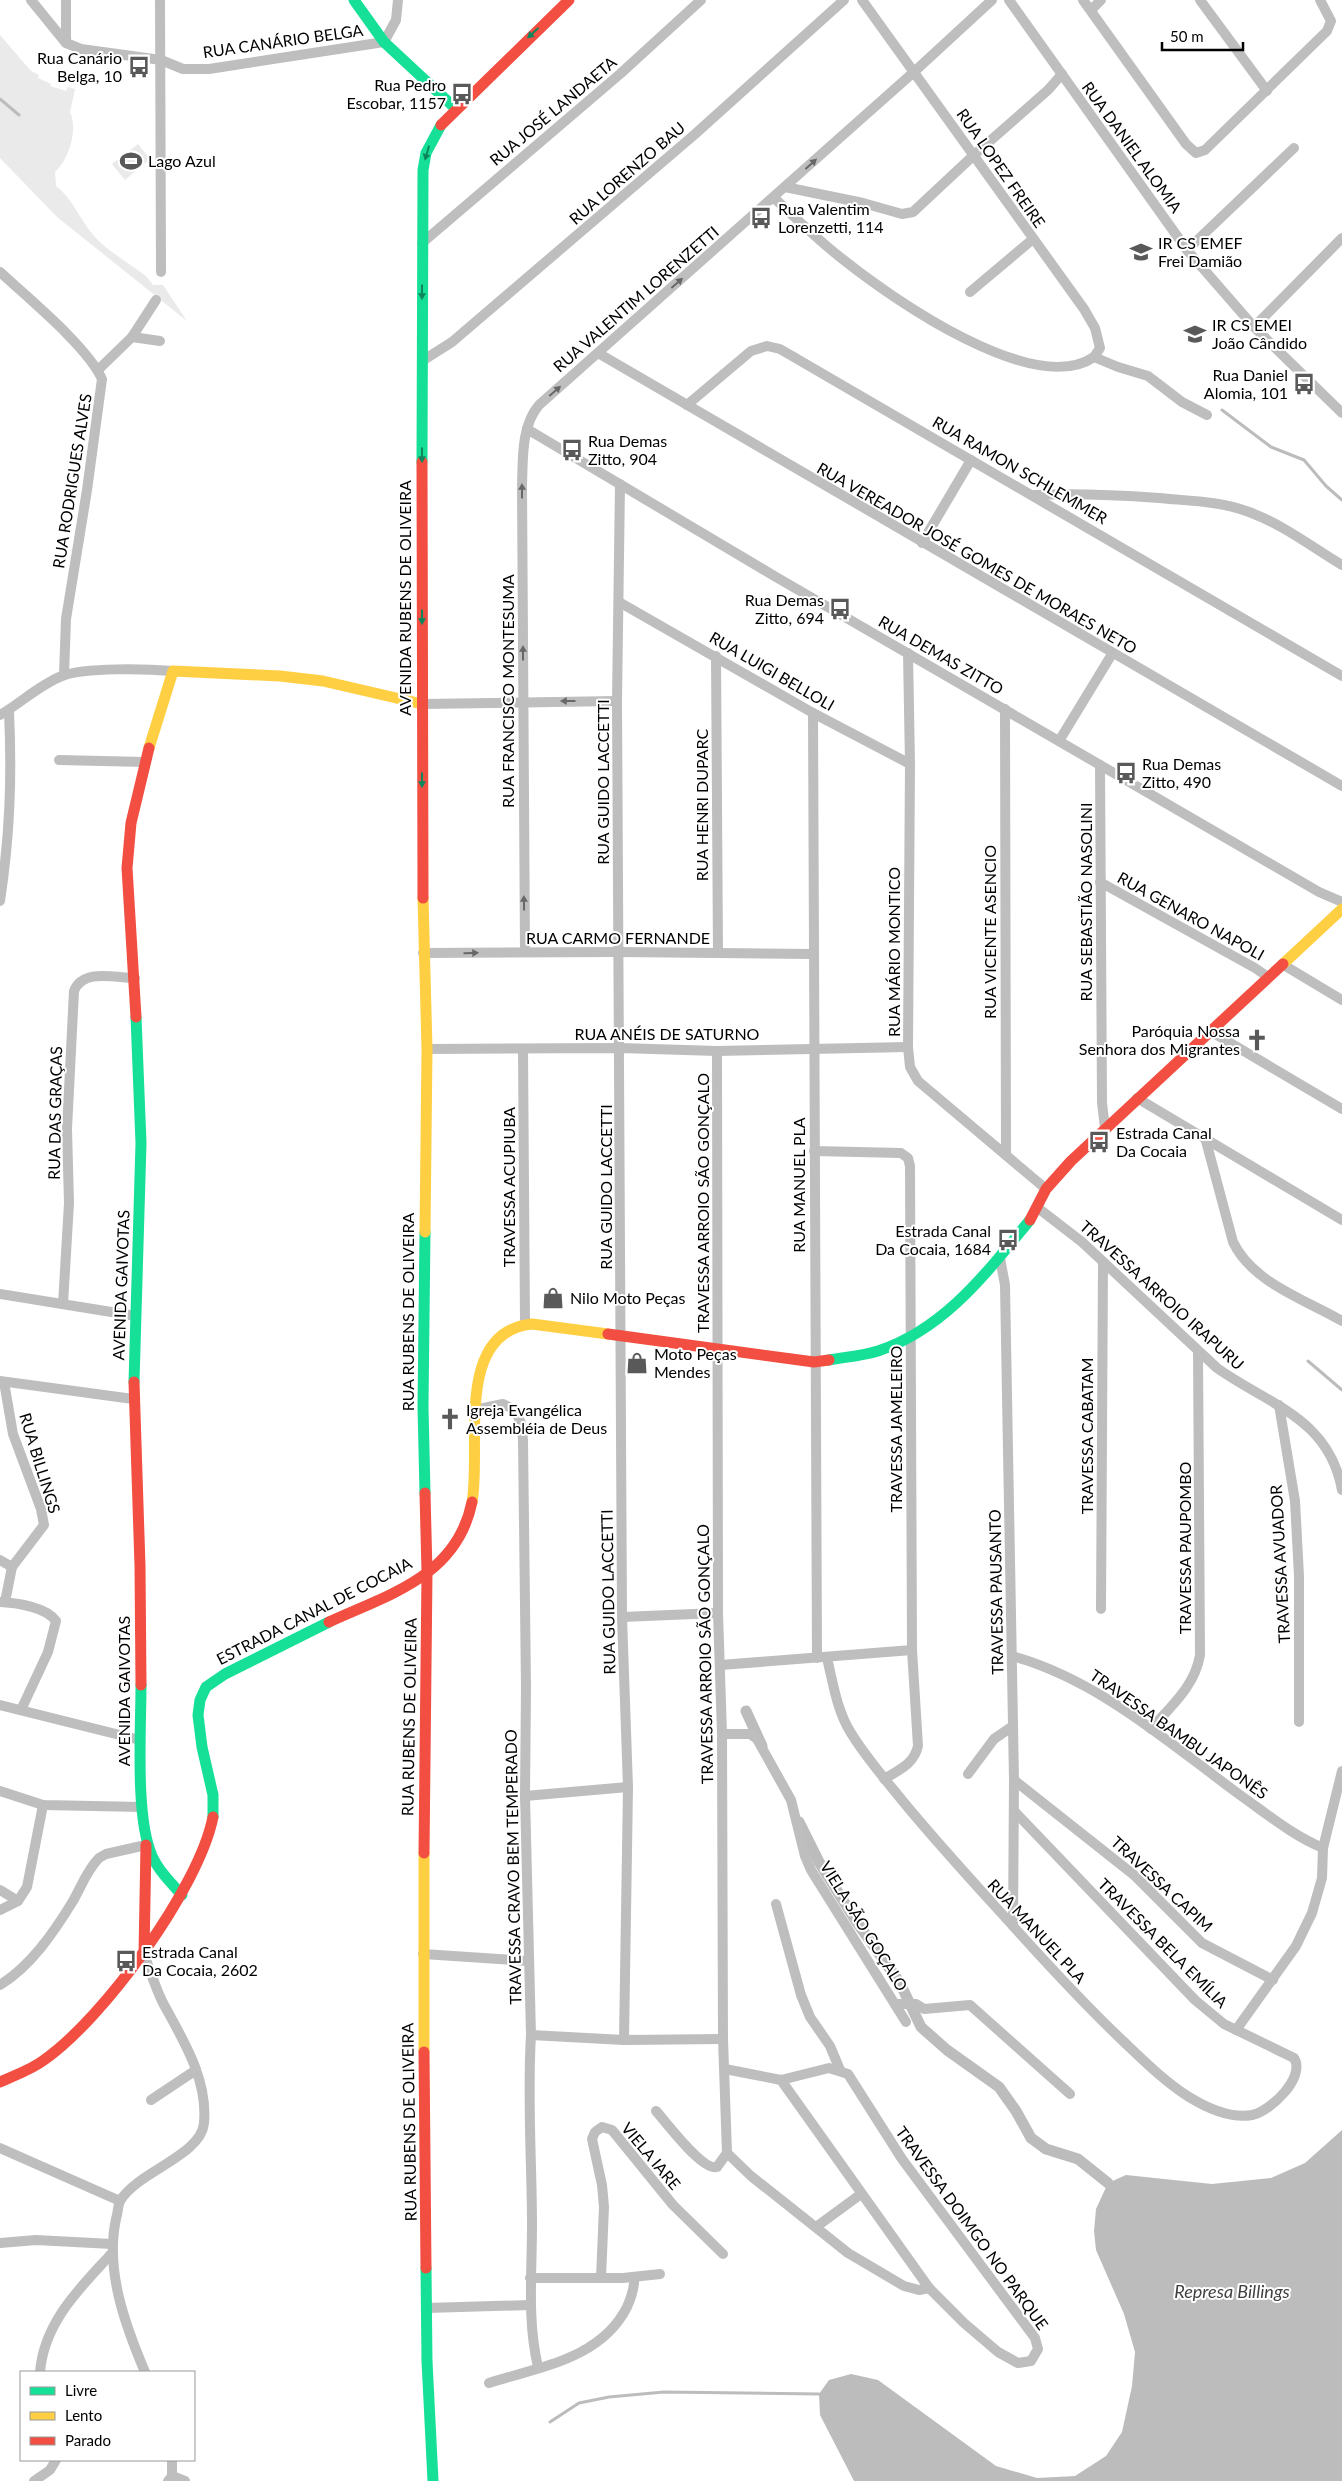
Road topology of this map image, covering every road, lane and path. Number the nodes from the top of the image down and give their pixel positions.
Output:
1 (31, 0) edge
2 (66, 0) edge
3 (160, 0) edge
4 (354, 0) edge
5 (398, 0) edge
6 (569, 0) edge
7 (701, 0) edge
8 (844, 0) edge
9 (862, 0) edge
10 (992, 0) edge
11 (1009, 0) edge
12 (1083, 0) edge
13 (1101, 0) edge
14 (1200, 0) edge
15 (1320, 0) edge
16 (1091, 10) junction
17 (384, 42) junction
18 (66, 43) junction
19 (161, 60) junction
20 (915, 72) junction
21 (1062, 74) junction
22 (1267, 90) junction
23 (455, 108) junction
24 (1294, 148) dead end
25 (974, 154) junction
26 (785, 186) junction
27 (774, 198) junction
28 (1342, 238) edge
29 (1033, 239) junction
30 (422, 243) junction
31 (1187, 250) junction
32 (0, 272) edge
33 (161, 272) dead end
34 (970, 292) dead end
35 (156, 300) dead end
36 (1254, 327) junction
37 (132, 337) junction
38 (160, 341) dead end
39 (598, 353) junction
40 (1094, 357) junction
41 (422, 361) junction
42 (98, 370) junction
43 (687, 405) junction
44 (1342, 413) edge
45 (1207, 415) dead end
46 (527, 429) junction
47 (971, 460) junction
48 (620, 484) junction
49 (1033, 495) junction
50 (922, 543) junction
51 (1342, 565) edge
52 (619, 602) junction
53 (908, 654) junction
54 (1112, 654) junction
55 (716, 656) junction
56 (173, 671) junction
57 (64, 675) junction
58 (1342, 676) edge
59 (522, 701) junction
60 (617, 701) junction
61 (422, 704) junction
62 (1005, 709) junction
63 (813, 712) junction
64 (4, 713) edge
65 (1059, 740) junction
66 (59, 760) dead end
67 (146, 762) junction
68 (910, 764) junction
69 (1100, 765) junction
70 (1342, 786) edge
71 (1100, 882) junction
72 (0, 901) edge
73 (1342, 902) edge
74 (1342, 909) edge
75 (525, 952) junction
76 (619, 952) junction
77 (423, 953) junction
78 (718, 953) junction
79 (812, 954) junction
80 (1282, 964) junction
81 (1268, 977) junction
82 (136, 978) junction
83 (1342, 1000) edge
84 (1210, 1031) junction
85 (908, 1047) junction
86 (620, 1048) junction
87 (814, 1048) junction
88 (427, 1049) junction
89 (523, 1050) junction
90 (718, 1051) junction
91 (1136, 1098) junction
92 (1342, 1109) edge
93 (1105, 1128) junction
94 (1206, 1141) junction
95 (814, 1151) junction
96 (1006, 1155) junction
97 (1046, 1189) junction
98 (1038, 1208) junction
99 (1342, 1220) edge
100 (1000, 1258) junction
101 (1103, 1263) junction
102 (0, 1294) edge
103 (63, 1304) junction
104 (136, 1316) junction
105 (1342, 1321) edge
106 (525, 1323) junction
107 (622, 1335) junction
108 (910, 1335) junction
109 (718, 1348) junction
110 (1198, 1351) junction
111 (814, 1362) junction
112 (2, 1381) edge
113 (133, 1399) junction
114 (1279, 1405) junction
115 (474, 1410) junction
116 (1342, 1490) edge
117 (0, 1560) edge
118 (12, 1567) junction
119 (427, 1572) junction
120 (3, 1602) edge
121 (1101, 1609) dead end
122 (718, 1613) junction
123 (622, 1617) junction
124 (912, 1650) junction
125 (1012, 1656) junction
126 (822, 1658) junction
127 (721, 1665) junction
128 (0, 1705) edge
129 (21, 1710) junction
130 (1299, 1722) dead end
131 (1013, 1726) junction
132 (1151, 1729) junction
133 (722, 1734) junction
134 (140, 1740) junction
135 (1342, 1771) edge
136 (968, 1774) dead end
137 (884, 1778) junction
138 (1014, 1780) junction
139 (628, 1787) junction
140 (0, 1792) edge
141 (526, 1796) junction
142 (43, 1806) junction
143 (142, 1807) junction
144 (1014, 1811) junction
145 (146, 1846) junction
146 (1323, 1848) junction
147 (0, 1890) edge
148 (182, 1895) junction
149 (18, 1900) junction
150 (776, 1904) dead end
151 (0, 1910) edge
152 (1012, 1926) junction
153 (144, 1954) junction
154 (423, 1954) junction
155 (528, 1961) junction
156 (1273, 1980) junction
157 (0, 1984) edge
158 (897, 2004) junction
159 (906, 2022) dead end
160 (1236, 2030) junction
161 (531, 2035) junction
162 (724, 2039) junction
163 (624, 2040) junction
164 (725, 2069) junction
165 (196, 2070) junction
166 (840, 2070) junction
167 (1295, 2076) joint
168 (781, 2080) junction
169 (0, 2082) edge
170 (1070, 2094) dead end
171 (151, 2100) dead end
172 (656, 2111) dead end
173 (0, 2148) edge
174 (727, 2153) junction
175 (861, 2194) junction
176 (120, 2202) junction
177 (816, 2226) junction
178 (0, 2244) edge
179 (112, 2249) junction
180 (723, 2254) dead end
181 (660, 2274) dead end
182 (634, 2277) junction
183 (530, 2278) junction
184 (601, 2278) junction
185 (929, 2288) junction
186 (530, 2305) junction
187 (427, 2308) junction
188 (538, 2368) junction
189 (40, 2371) edge
190 (145, 2371) edge
191 (489, 2383) dead end
192 (55, 2461) edge
193 (172, 2461) edge
194 (170, 2479) edge
195 (34, 2481) edge
196 (184, 2481) edge
197 (433, 2481) edge

1 - 18 street
2 - 18 street
3 - 19 street
4 - 17 street
5 - 17 street
6 -> 23 street, AVENIDA RUBENS DE OLIVEIRA
7 - 30 street, RUA JOSÉ LANDAETA
8 - 41 street, RUA LORENZO BAU
9 - 20 street, RUA LOPEZ FREIRE
10 - 20 street, RUA VALENTIM LORENZETTI
11 - 21 street, RUA DANIEL ALOMIA
12 - 16 street
13 - 16 street
14 - 22 street
15 - 22 street
16 - 22 street
17 - 19 street, RUA CANÁRIO BELGA
17 - 23 street
18 - 19 street, RUA CANÁRIO BELGA
19 - 33 street
20 - 25 street, RUA LOPEZ FREIRE
26 -> 20 street, RUA VALENTIM LORENZETTI
21 - 25 street
21 - 31 street, RUA DANIEL ALOMIA
23 -> 30 street, AVENIDA RUBENS DE OLIVEIRA
24 - 31 street
25 - 26 street
25 - 29 street, RUA LOPEZ FREIRE
26 - 27 street, RUA VALENTIM LORENZETTI
39 -> 27 street, RUA VALENTIM LORENZETTI
27 - 40 street
28 - 36 street
29 - 34 street
29 - 40 street, RUA LOPEZ FREIRE
30 -> 41 street, AVENIDA RUBENS DE OLIVEIRA
31 - 36 street, RUA DANIEL ALOMIA
32 - 42 street
35 - 37 street
36 - 44 street, RUA DANIEL ALOMIA
37 - 38 street
37 - 42 street
39 - 43 street, RUA VEREADOR JOSÉ GOMES DE MORAES NETO
46 -> 39 street, RUA VALENTIM LORENZETTI
40 - 45 street
41 -> 61 street, AVENIDA RUBENS DE OLIVEIRA
42 - 57 street, RUA RODRIGUES ALVES
43 - 47 street, RUA RAMON SCHLEMMER
43 - 50 street, RUA VEREADOR JOSÉ GOMES DE MORAES NETO
46 - 48 street, RUA DEMAS ZITTO
59 -> 46 street, RUA FRANCISCO MONTESUMA
47 - 49 street, RUA RAMON SCHLEMMER
47 - 50 street
48 - 52 street, RUA GUIDO LACCETTI
48 - 53 street, RUA DEMAS ZITTO
49 - 51 street
49 - 58 street, RUA RAMON SCHLEMMER
50 - 54 street, RUA VEREADOR JOSÉ GOMES DE MORAES NETO
52 - 55 street, RUA LUIGI BELLOLI
52 - 60 street, RUA GUIDO LACCETTI
53 - 62 street, RUA DEMAS ZITTO
53 - 68 street, RUA MÁRIO MONTICO
54 - 65 street
54 - 70 street, RUA VEREADOR JOSÉ GOMES DE MORAES NETO
55 - 63 street, RUA LUIGI BELLOLI
55 - 78 street, RUA HENRI DUPARC
56 - 57 street
56 - 61 street
56 - 67 street, AVENIDA GAIVOTAS
57 - 64 street
60 -> 59 street
59 - 61 street
75 -> 59 street, RUA FRANCISCO MONTESUMA
60 - 76 street, RUA GUIDO LACCETTI
61 -> 77 street, AVENIDA RUBENS DE OLIVEIRA
62 - 65 street, RUA DEMAS ZITTO
62 - 96 street, RUA VICENTE ASENCIO
63 - 68 street, RUA LUIGI BELLOLI
63 - 79 street, RUA MANUEL PLA
64 - 72 street
65 - 69 street, RUA DEMAS ZITTO
66 - 67 street
67 - 82 street, AVENIDA GAIVOTAS
68 - 85 street, RUA MÁRIO MONTICO
69 - 71 street, RUA SEBASTIÃO NASOLINI
69 - 73 street, RUA DEMAS ZITTO
71 - 81 street, RUA GENARO NAPOLI
71 - 93 street, RUA SEBASTIÃO NASOLINI
74 - 80 street
75 - 76 street, RUA CARMO FERNANDE
77 -> 75 street, RUA CARMO FERNANDE
76 - 78 street, RUA CARMO FERNANDE
76 - 86 street, RUA GUIDO LACCETTI
77 - 88 street, RUA RUBENS DE OLIVEIRA
78 - 79 street, RUA CARMO FERNANDE
79 - 87 street, RUA MANUEL PLA
80 - 81 street
80 - 83 street, RUA GENARO NAPOLI
81 - 84 street
82 - 103 street, RUA DAS GRAÇAS
82 - 104 street, AVENIDA GAIVOTAS
84 - 91 street
84 - 92 street
85 - 87 street, RUA ANÉIS DE SATURNO
85 - 96 street, RUA MÁRIO MONTICO
86 - 89 street, RUA ANÉIS DE SATURNO
86 - 90 street, RUA ANÉIS DE SATURNO
86 - 107 street, RUA GUIDO LACCETTI
87 - 90 street, RUA ANÉIS DE SATURNO
87 - 95 street, RUA MANUEL PLA
88 - 89 street, RUA ANÉIS DE SATURNO
88 - 119 street, RUA RUBENS DE OLIVEIRA
89 - 106 street, TRAVESSA ACUPIUBA
90 - 109 street, TRAVESSA ARROIO SÃO GONÇALO
91 - 93 street
91 - 94 street
93 - 97 street
94 - 99 street
94 - 105 street
95 - 108 street, TRAVESSA JAMELEIRO
95 - 111 street, RUA MANUEL PLA
96 - 97 street, RUA MÁRIO MONTICO
97 - 98 street
98 - 100 street
98 - 101 street, TRAVESSA ARROIO IRAPURU
100 - 108 street
100 - 125 street, TRAVESSA PAUSANTO
101 - 110 street, TRAVESSA ARROIO IRAPURU
101 - 121 street, TRAVESSA CABATAM
102 - 103 street
103 - 104 street
104 - 113 street, AVENIDA GAIVOTAS
106 - 107 street
106 - 115 street, ESTRADA CANAL DE COCAIA
107 - 109 street
107 - 123 street, RUA GUIDO LACCETTI
108 - 111 street
108 - 124 street, TRAVESSA JAMELEIRO
109 - 111 street
109 - 122 street, TRAVESSA ARROIO SÃO GONÇALO
110 - 114 street, TRAVESSA ARROIO IRAPURU
110 - 132 street, TRAVESSA PAUPOMBO
111 - 126 street, RUA MANUEL PLA
112 - 113 street
112 - 118 street, RUA BILLINGS
113 - 134 street, AVENIDA GAIVOTAS
114 - 116 street, TRAVESSA ARROIO IRAPURU
114 - 130 street, TRAVESSA AVUADOR
115 - 119 street, ESTRADA CANAL DE COCAIA
115 - 141 street, TRAVESSA CRAVO BEM TEMPERADO
117 - 118 street
118 - 120 street, RUA BILLINGS
119 - 148 street, ESTRADA CANAL DE COCAIA
119 - 154 street, RUA RUBENS DE OLIVEIRA
120 - 129 street
122 - 123 street
122 - 127 street, TRAVESSA ARROIO SÃO GONÇALO
123 - 139 street, RUA GUIDO LACCETTI
124 - 126 street
124 - 137 street, TRAVESSA JAMELEIRO
125 - 131 street, TRAVESSA PAUSANTO
125 - 132 street, TRAVESSA BAMBU JAPONÊS
126 - 127 street
126 - 137 street, RUA MANUEL PLA
127 - 133 street, TRAVESSA ARROIO SÃO GONÇALO
128 - 129 street
129 - 134 street
131 - 136 street
131 - 138 street, TRAVESSA PAUSANTO
132 - 146 street, TRAVESSA BAMBU JAPONÊS
133 - 158 street, VIELA SÃO GOÇALO
133 - 162 street, TRAVESSA ARROIO SÃO GONÇALO
134 - 143 street, AVENIDA GAIVOTAS
135 - 146 street
137 - 152 street, RUA MANUEL PLA
138 - 144 street, TRAVESSA PAUSANTO
138 - 156 street, TRAVESSA CAPIM
139 - 141 street
139 - 163 street, RUA GUIDO LACCETTI
140 - 142 street
141 - 155 street, TRAVESSA CRAVO BEM TEMPERADO
142 - 143 street
142 - 149 street
143 - 145 street, AVENIDA GAIVOTAS
144 - 152 street, TRAVESSA PAUSANTO
144 - 160 street, TRAVESSA BELA EMÍLIA
145 - 148 street, AVENIDA GAIVOTAS
145 - 153 street
145 - 157 street
146 - 156 street
147 - 149 street
148 - 153 street, ESTRADA CANAL DE COCAIA
149 - 151 street
150 - 166 street
152 - 167 street, RUA MANUEL PLA
153 - 165 street
153 - 169 street, ESTRADA CANAL DE COCAIA
154 - 155 street
154 - 187 street, RUA RUBENS DE OLIVEIRA
155 - 161 street, TRAVESSA CRAVO BEM TEMPERADO
156 - 160 street
158 - 159 street, VIELA SÃO GOÇALO
158 - 170 street
160 - 167 street, TRAVESSA BELA EMÍLIA
161 - 163 street
161 - 183 street, TRAVESSA CRAVO BEM TEMPERADO
162 - 163 street
162 - 164 street, TRAVESSA ARROIO SÃO GONÇALO
164 - 168 street
164 - 174 street, TRAVESSA ARROIO SÃO GONÇALO
165 - 171 street
165 - 176 street
166 - 168 street
166 - 185 street, TRAVESSA DOIMGO NO PARQUE
168 - 175 street, TRAVESSA DOIMGO NO PARQUE
172 - 174 street
173 - 176 street
174 - 177 street
175 - 177 street
175 - 185 street, TRAVESSA DOIMGO NO PARQUE
176 - 179 street
177 - 185 street
178 - 179 street
179 - 189 street
179 - 190 street
180 - 184 street, VIELA IARE
181 - 182 street
182 - 184 street
182 - 188 street
183 - 184 street
183 - 186 street, TRAVESSA CRAVO BEM TEMPERADO
186 - 187 street
186 - 188 street, TRAVESSA CRAVO BEM TEMPERADO
187 - 197 street, RUA RUBENS DE OLIVEIRA
188 - 191 street
192 - 195 street
193 - 194 street
194 - 196 street

